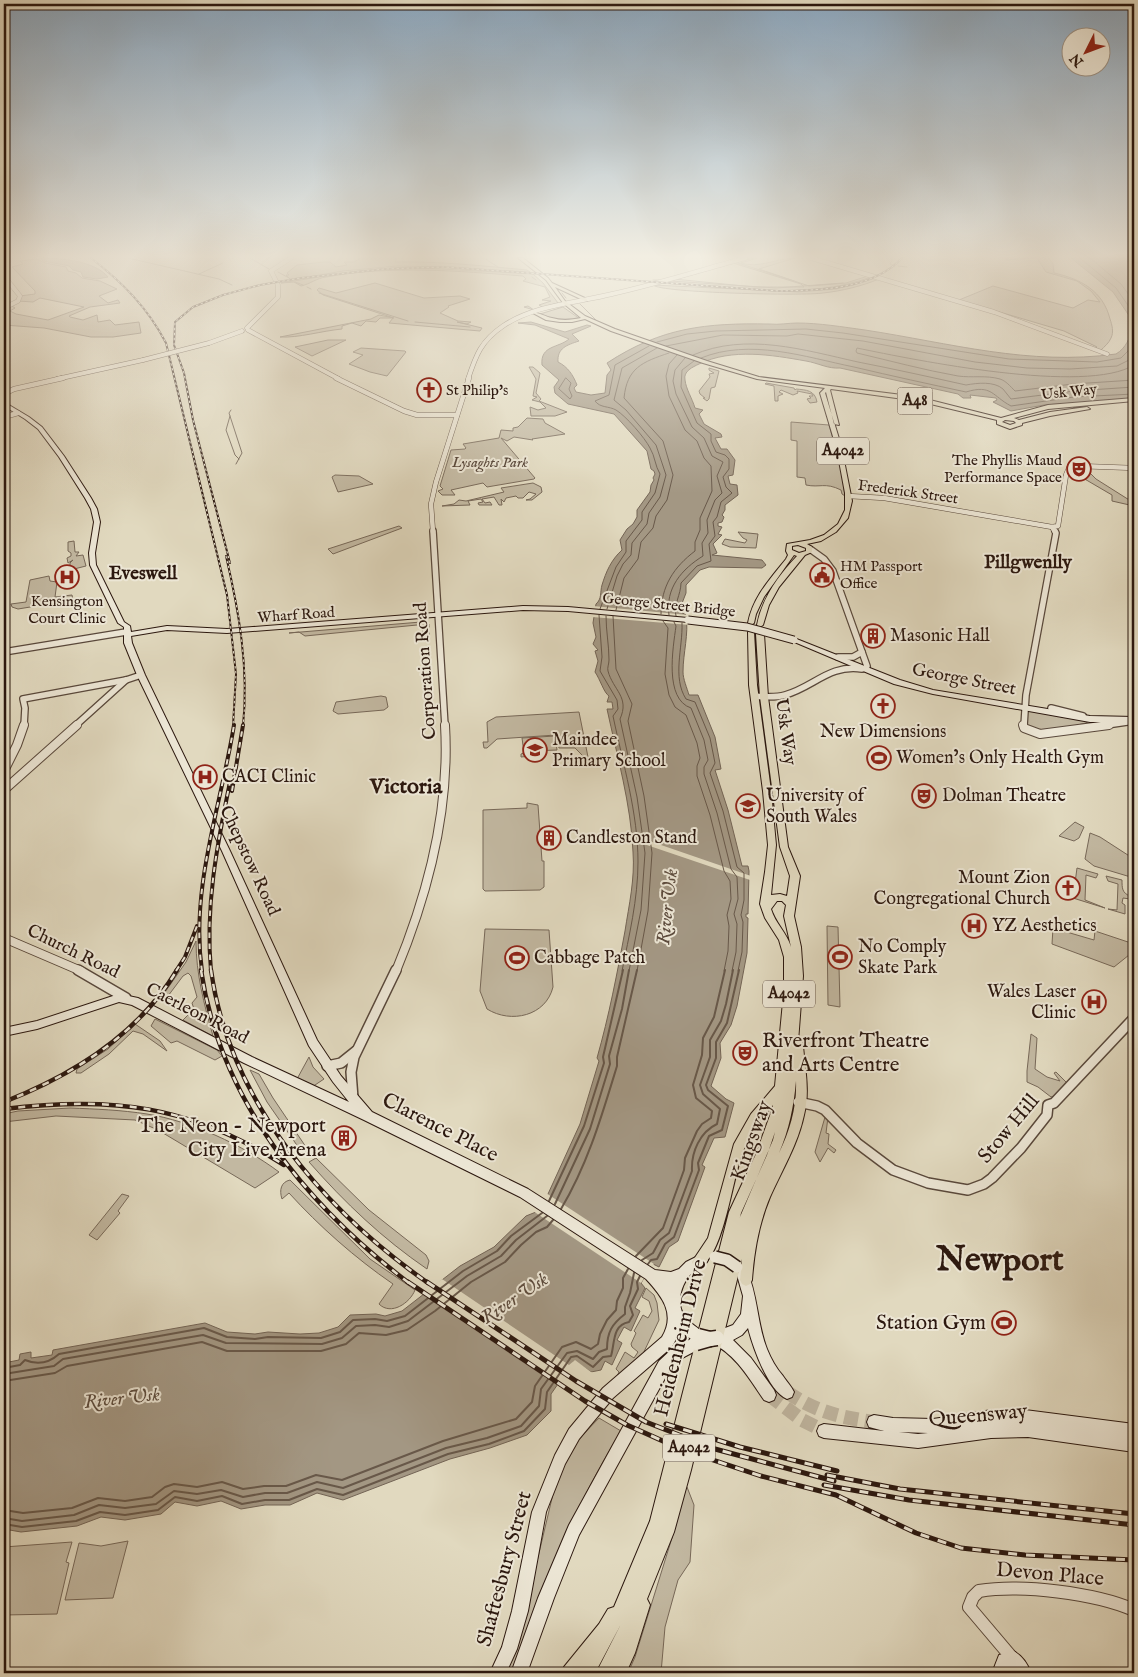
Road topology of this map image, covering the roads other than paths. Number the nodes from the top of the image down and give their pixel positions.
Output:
1 (228, 336) edge
2 (260, 336) edge
3 (490, 336) edge
4 (628, 336) edge
5 (1059, 336) edge
6 (1106, 354) dead end
7 (729, 371) junction
8 (810, 389) junction
9 (827, 390) junction
10 (4, 394) edge
11 (856, 394) junction
12 (831, 402) junction
13 (1134, 402) edge
14 (4, 404) edge
15 (823, 404) junction
16 (18, 413) junction
17 (457, 415) junction
18 (1015, 415) joint
19 (4, 417) edge
20 (1008, 418) junction
21 (999, 421) junction
22 (1019, 422) junction
23 (1134, 468) edge
24 (850, 496) junction
25 (1052, 527) junction
26 (802, 544) junction
27 (810, 548) junction
28 (789, 551) junction
29 (803, 555) junction
30 (828, 564) junction
31 (467, 613) joint
32 (437, 616) junction
33 (760, 625) dead end
34 (760, 634) dead end
35 (127, 636) junction
36 (4, 652) edge
37 (862, 652) junction
38 (839, 657) junction
39 (836, 668) junction
40 (867, 668) junction
41 (884, 673) joint
42 (141, 675) junction
43 (126, 680) junction
44 (759, 696) junction
45 (1026, 705) junction
46 (1051, 708) junction
47 (1134, 715) edge
48 (1134, 721) edge
49 (1089, 723) junction
50 (4, 771) edge
51 (4, 790) edge
52 (793, 892) joint
53 (790, 906) junction
54 (766, 909) junction
55 (4, 938) edge
56 (126, 998) junction
57 (796, 1015) junction
58 (1134, 1018) edge
59 (4, 1032) edge
60 (356, 1051) junction
61 (328, 1066) junction
62 (781, 1086) junction
63 (353, 1098) junction
64 (789, 1099) junction
65 (340, 1103) junction
66 (804, 1107) junction
67 (368, 1116) junction
68 (735, 1238) junction
69 (698, 1262) junction
70 (684, 1273) junction
71 (649, 1274) junction
72 (746, 1280) junction
73 (749, 1305) junction
74 (674, 1311) junction
75 (711, 1339) junction
76 (787, 1392) tunnel mouth
77 (769, 1395) tunnel mouth
78 (995, 1417) junction
79 (874, 1422) tunnel mouth
80 (1134, 1427) edge
81 (824, 1431) tunnel mouth
82 (1134, 1431) edge
83 (1134, 1445) edge
84 (658, 1555) junction
85 (633, 1579) junction
86 (1134, 1610) edge
87 (1013, 1659) junction
88 (498, 1673) edge
89 (519, 1673) edge
90 (570, 1673) edge
91 (586, 1673) edge
92 (604, 1673) edge
93 (618, 1673) edge
94 (1000, 1673) edge
95 (1024, 1673) edge

1 - 10 street, bridge
2 - 17 street
3 - 17 street, Corporation Road
4 - 7 main road, A48
5 - 6 street
7 - 8 main road, A48
7 - 9 main road, A48
8 - 9 main road, A48
8 - 15 main road, A4042
9 - 11 main road, A48
9 - 12 main road, A4042
9 - 15 main road, A4042
9 - 21 main road, A48
11 - 12 main road
11 - 21 main road, A48
12 - 24 main road, A4042
13 - 18 main road, Usk Way / A48
13 - 22 main road, Usk Way / A48
14 - 16 main road, Chepstow Road
15 - 24 main road, A4042
16 - 19 street
16 - 35 main road, Chepstow Road
17 - 32 street, Corporation Road
18 - 20 main road, Usk Way / A48
20 - 21 main road, A48
20 - 22 main road, A48
21 - 22 main road, A48
23 - 25 street
24 - 25 street, Frederick Street
24 - 26 main road, A4042
24 - 27 main road, A4042
25 - 45 street
26 - 27 main road
26 - 28 main road, A4042
27 - 29 main road, A4042
27 - 30 street
28 - 29 main road
28 - 44 main road, Usk Way / A4042
29 - 30 street
29 - 33 main road, A4042
30 - 37 street
31 - 32 main road, Wharf Road
31 - 38 main road, George Street Bridge, bridge
32 - 35 main road, Wharf Road
32 - 35 main road, Wharf Road
32 - 60 street, Corporation Road
34 - 44 main road, Usk Way / A4042
35 - 36 street
35 - 42 main road, Chepstow Road
37 - 38 street
37 - 40 street
38 - 39 street
38 - 40 main road, George Street
39 - 40 street
39 - 44 street
40 - 41 main road, George Street
40 - 45 main road, George Street
41 - 45 main road, George Street
42 - 43 street
42 - 61 main road, Chepstow Road
43 - 50 street
43 - 51 street
44 - 52 main road, Usk Way / A4042
44 - 54 main road, Usk Way / A4042
45 - 46 main road
45 - 49 main road
45 - 49 street
46 - 47 main road
46 - 49 street
48 - 49 main road
52 - 53 main road, Kingsway / A4042
53 - 54 main road
53 - 57 main road, Kingsway / A4042
54 - 62 main road, Kingsway / A4042
55 - 56 street, Church Road
56 - 59 main road, Caerleon Road
56 - 65 main road, Caerleon Road
57 - 64 main road, Kingsway / A4042
57 - 66 main road, A4042
58 - 66 street, Stow Hill
60 - 61 street
60 - 63 street
61 - 63 main road, Chepstow Road
62 - 64 street
62 - 68 main road, Kingsway / A4042
62 - 69 main road
63 - 65 main road
63 - 67 main road, Clarence Place
64 - 66 street
64 - 68 main road, Kingsway / A4042
65 - 67 main road, Caerleon Road
66 - 72 main road, A4042
67 - 71 main road, Clarence Place
68 - 84 main road, Heidenheim Drive / A4042
68 - 85 main road, Heidenheim Drive / A4042
69 - 70 main road
69 - 72 main road, bridge
70 - 71 main road
70 - 74 main road
71 - 74 main road
72 - 73 main road
73 - 75 main road
73 - 76 main road
74 - 75 main road
74 - 88 main road, Shaftesbury Street
75 - 77 main road
75 - 89 main road
78 - 79 main road, Queensway
78 - 80 main road, Queensway
78 - 82 main road, Queensway
81 - 83 main road, Queensway
84 - 92 main road, Heidenheim Drive / A4042
84 - 93 main road, A4042
85 - 90 main road, A4042
85 - 91 main road, Heidenheim Drive / A4042
86 - 87 street, Devon Place
87 - 94 main road
87 - 95 main road

